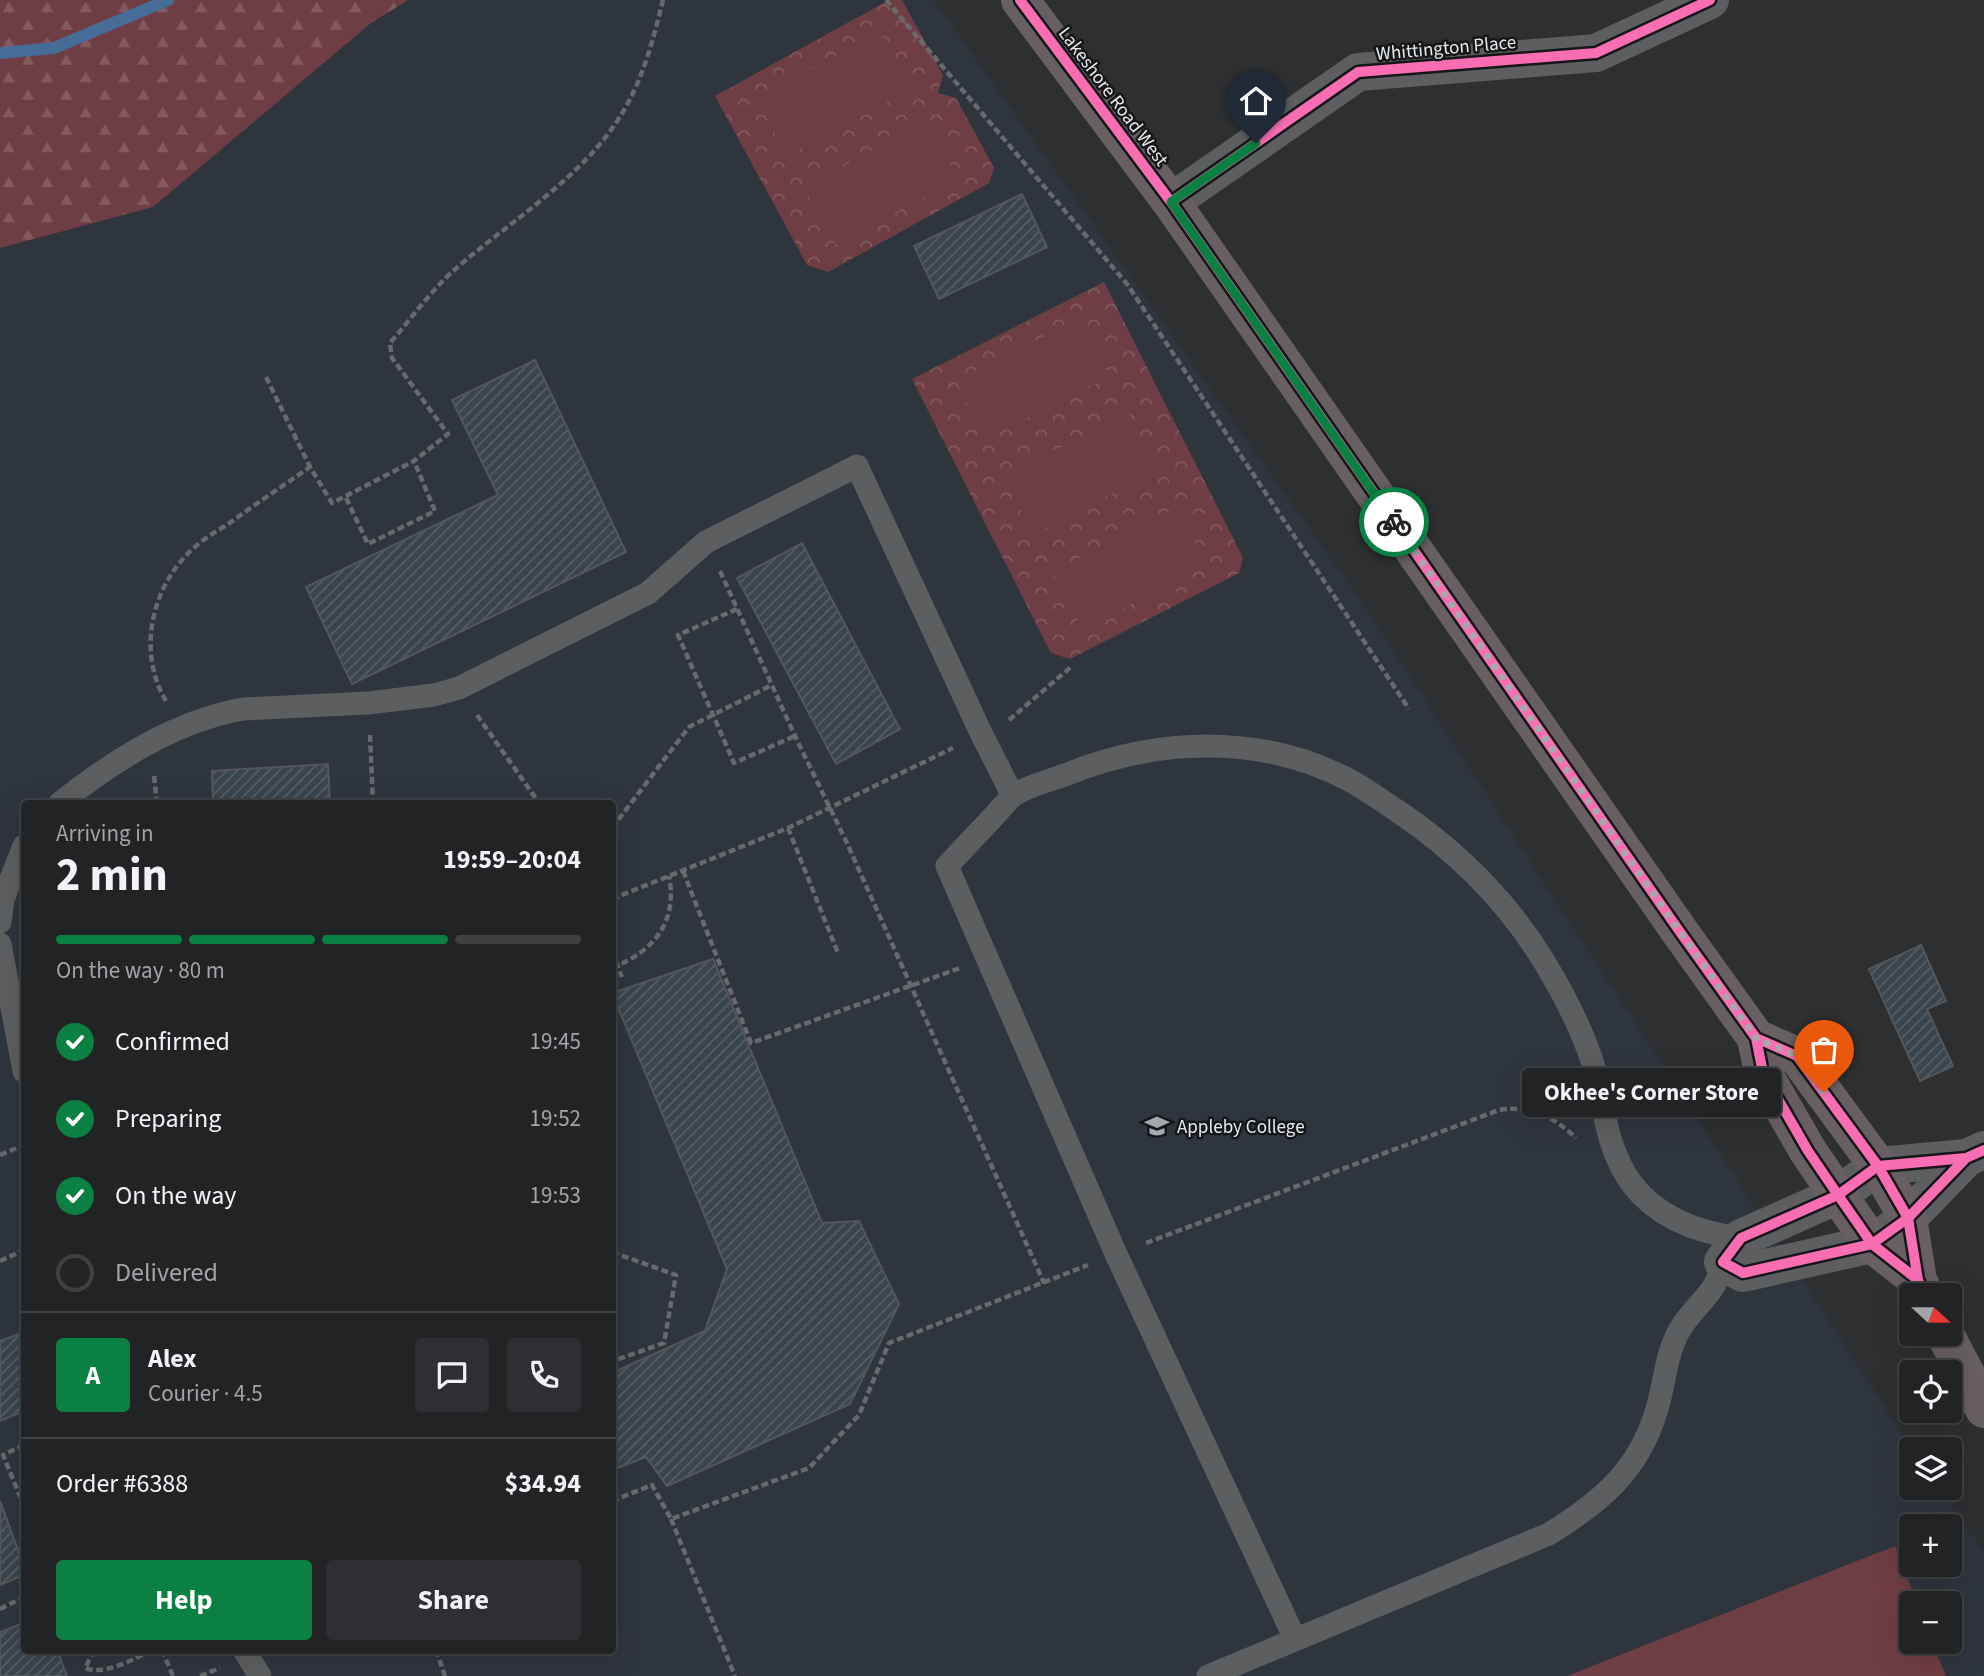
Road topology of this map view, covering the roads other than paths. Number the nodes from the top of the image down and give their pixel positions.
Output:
1 (1020, 0) edge
2 (1710, 0) edge
3 (1171, 202) junction
4 (1013, 796) junction
5 (64, 800) edge
6 (21, 854) edge
7 (0, 922) edge
8 (0, 944) edge
9 (1756, 1038) junction
10 (21, 1056) edge
11 (1975, 1154) edge
12 (1878, 1166) junction
13 (1838, 1195) junction
14 (1908, 1218) junction
15 (1872, 1244) junction
16 (1732, 1250) junction
17 (1915, 1283) edge
18 (1920, 1283) edge
19 (1951, 1346) edge
20 (1984, 1409) edge
21 (1295, 1639) junction
22 (246, 1654) edge
23 (260, 1676) edge
24 (1208, 1676) edge

1 - 3 main road, Lakeshore Road West
2 - 3 street, Whittington Place
3 - 9 main road, Lakeshore Road West
4 - 5 lane
4 - 16 lane
4 - 21 lane
6 - 7 lane
8 - 10 lane
9 - 12 main road, Lakeshore Road West
9 - 13 main road, Lakeshore Road West
11 - 12 street
11 - 14 street
12 - 13 street
12 - 14 main road, Lakeshore Road West
13 - 15 main road, Lakeshore Road West
13 - 16 street
14 - 15 street
14 - 18 main road, Lakeshore Road West
15 - 16 street
15 - 17 main road, Lakeshore Road West
16 - 21 lane
19 - 20 main road
21 - 24 lane
22 - 23 lane

